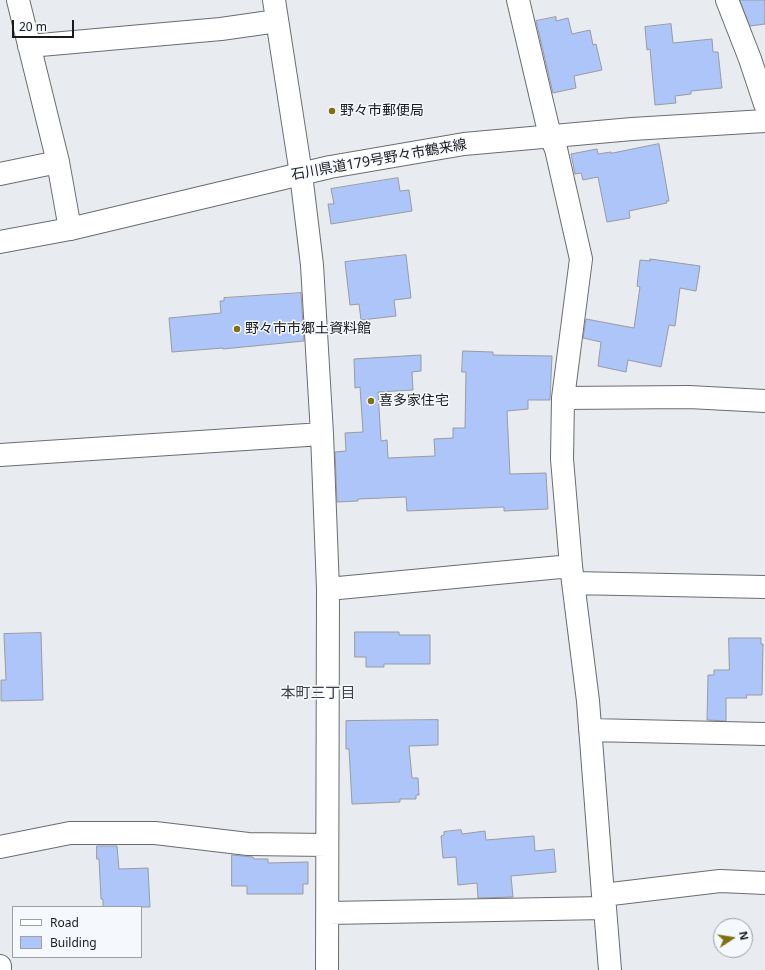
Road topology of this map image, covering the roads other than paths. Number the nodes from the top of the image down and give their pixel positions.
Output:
1 (18, 0) edge
2 (518, 0) edge
3 (727, 0) edge
4 (276, 10) edge
5 (30, 46) junction
6 (765, 104) edge
7 (765, 121) edge
8 (550, 136) junction
9 (58, 162) junction
10 (0, 174) edge
11 (302, 174) junction
12 (70, 230) junction
13 (0, 242) edge
14 (563, 398) junction
15 (765, 401) edge
16 (322, 434) junction
17 (0, 455) edge
18 (572, 574) junction
19 (765, 587) edge
20 (328, 589) junction
21 (590, 730) junction
22 (765, 734) edge
23 (326, 845) junction
24 (0, 848) edge
25 (765, 883) edge
26 (604, 902) junction
27 (328, 913) junction
28 (0, 966) edge
29 (0, 970) edge
30 (327, 970) edge
31 (610, 970) edge

1 - 5 street
2 - 8 street
3 - 6 street
4 - 5 street
4 - 11 street
5 - 9 street
7 - 8 street, 石川県道179号野々市鶴来線
8 - 11 street, 石川県道179号野々市鶴来線
8 - 14 street
9 - 10 street
9 - 12 street
11 - 12 street, 石川県道179号野々市鶴来線
11 - 16 street
12 - 13 street, 石川県道179号野々市鶴来線
14 - 15 street
14 - 18 street
16 - 17 street
16 - 20 street
18 - 19 street
18 - 20 street
18 - 21 street
20 - 23 street
21 - 22 street
21 - 26 street
23 - 24 street
23 - 27 street
25 - 26 street
26 - 27 street
26 - 31 street
27 - 30 street
28 - 29 street

